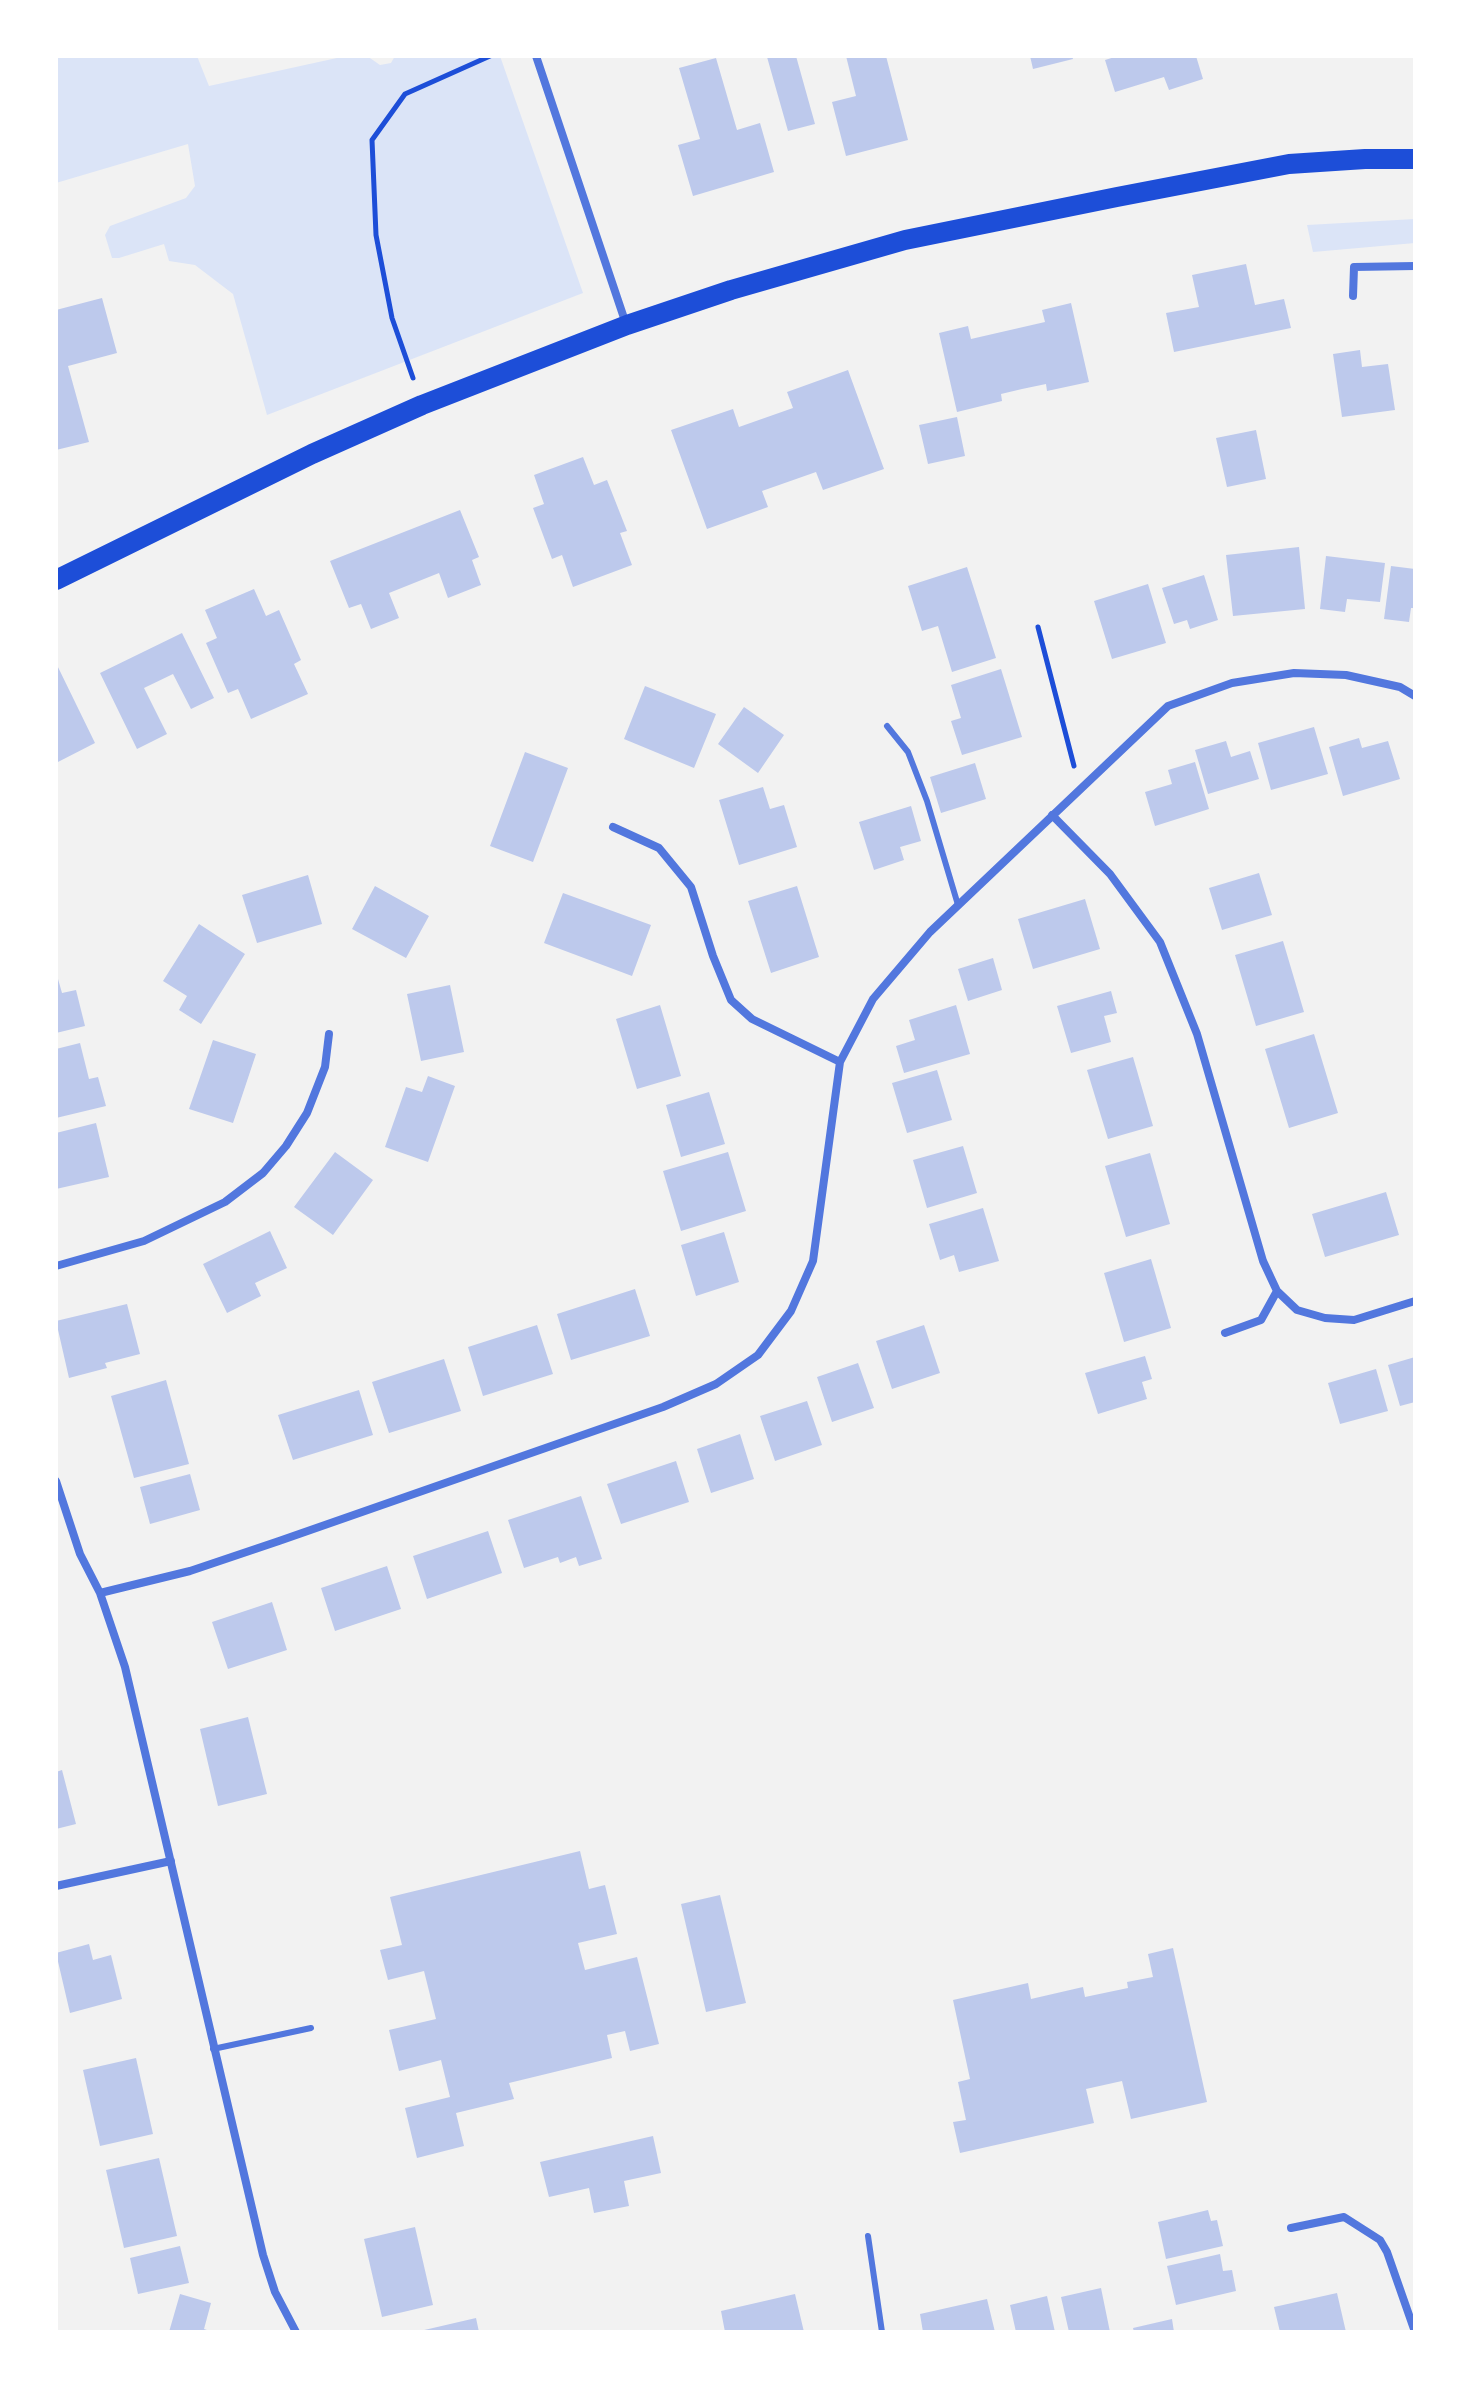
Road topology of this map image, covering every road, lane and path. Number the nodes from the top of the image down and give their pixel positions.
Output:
1 (490, 56) edge
2 (536, 56) edge
3 (1415, 159) edge
4 (1415, 266) edge
5 (1353, 296) dead end
6 (627, 325) junction
7 (422, 405) junction
8 (56, 580) edge
9 (1038, 627) dead end
10 (1415, 696) edge
11 (887, 726) dead end
12 (1080, 788) junction
13 (1052, 815) junction
14 (613, 827) dead end
15 (958, 905) junction
16 (329, 1034) dead end
17 (840, 1062) junction
18 (56, 1266) edge
19 (1277, 1291) junction
20 (1415, 1301) edge
21 (1225, 1333) dead end
22 (56, 1481) edge
23 (59, 1506) edge
24 (100, 1593) junction
25 (171, 1861) junction
26 (56, 1886) edge
27 (311, 2028) dead end
28 (213, 2049) junction
29 (1291, 2228) dead end
30 (868, 2236) dead end
31 (296, 2332) edge
32 (882, 2332) edge
33 (1415, 2332) edge

1 - 7 path
2 - 6 street
3 - 6 main road
4 - 5 street
6 - 7 main road
7 - 8 main road
9 - 12 path
10 - 12 street
11 - 15 lane
12 - 13 street
13 - 15 street
13 - 19 street
14 - 17 street
15 - 17 street
16 - 18 street
17 - 24 street
19 - 20 street
19 - 21 street
22 - 23 street
23 - 24 street
24 - 25 street
25 - 26 street
25 - 28 street
27 - 28 lane
28 - 31 street
29 - 33 street
30 - 32 lane

